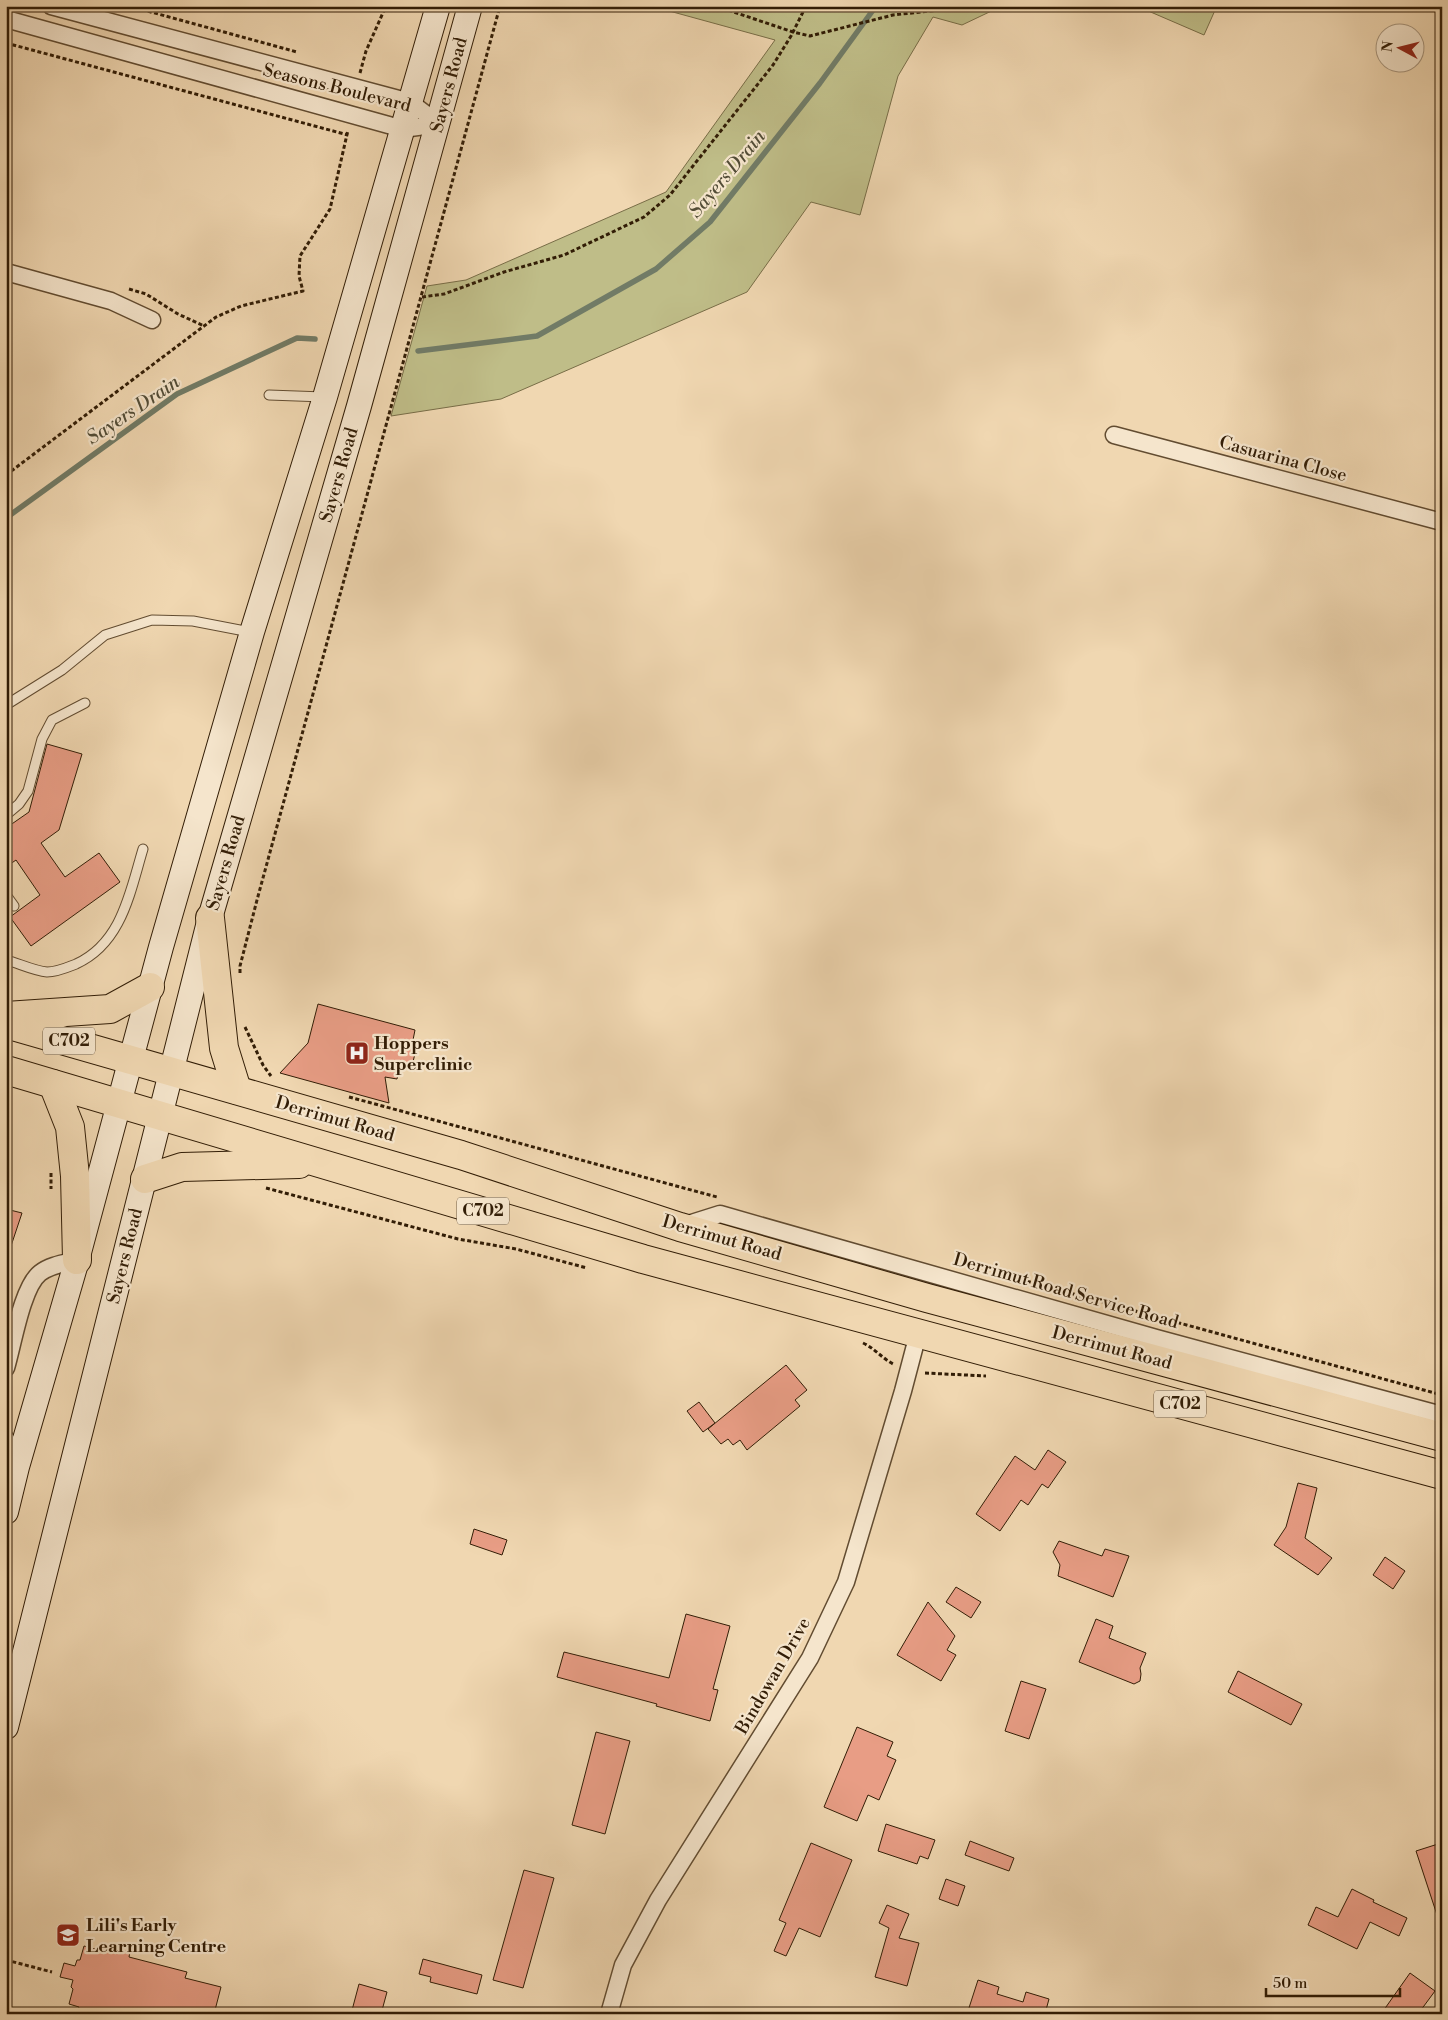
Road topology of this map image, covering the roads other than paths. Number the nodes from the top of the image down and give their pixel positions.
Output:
1 (52, 6) edge
2 (438, 6) edge
3 (470, 6) edge
4 (6, 19) edge
5 (410, 102) junction
6 (438, 124) junction
7 (403, 129) junction
8 (6, 272) edge
9 (152, 320) dead end
10 (269, 395) dead end
11 (325, 397) junction
12 (1114, 435) dead end
13 (1442, 522) edge
14 (252, 632) junction
15 (291, 640) junction
16 (86, 703) dead end
17 (6, 705) edge
18 (6, 815) edge
19 (143, 849) dead end
20 (6, 895) edge
21 (14, 906) dead end
22 (210, 918) junction
23 (6, 960) edge
24 (150, 987) junction
25 (6, 1016) edge
26 (6, 1024) edge
27 (131, 1059) junction
28 (6, 1070) edge
29 (172, 1071) junction
30 (53, 1084) junction
31 (237, 1090) junction
32 (119, 1104) junction
33 (160, 1116) junction
34 (323, 1164) junction
35 (145, 1179) junction
36 (680, 1227) junction
37 (77, 1260) junction
38 (927, 1298) junction
39 (918, 1334) junction
40 (1156, 1338) junction
41 (1131, 1353) junction
42 (6, 1368) edge
43 (1160, 1399) junction
44 (1442, 1415) edge
45 (1442, 1437) edge
46 (6, 1440) edge
47 (17, 1467) junction
48 (1442, 1475) edge
49 (6, 1512) edge
50 (6, 1728) edge
51 (609, 2014) edge

1 - 5 street, Seasons Boulevard
2 - 5 main road, Sayers Road
3 - 6 main road, Sayers Road
4 - 7 street, Seasons Boulevard
5 - 6 street, Seasons Boulevard
5 - 7 main road, Sayers Road
6 - 7 street, Seasons Boulevard
6 - 15 main road, Sayers Road
7 - 11 main road, Sayers Road
8 - 9 street
10 - 11 lane
11 - 14 main road, Sayers Road
12 - 13 street, Casuarina Close
14 - 15 main road
14 - 17 lane
14 - 24 main road, Sayers Road
15 - 22 main road, Sayers Road
16 - 18 lane
19 - 23 lane
20 - 21 lane
22 - 29 main road, Sayers Road
22 - 31 highway
24 - 25 highway
24 - 27 main road, Sayers Road
26 - 27 highway, Derrimut Road / C702
27 - 29 highway, Derrimut Road / C702
27 - 32 main road, Sayers Road
28 - 30 highway, Derrimut Road / C702
29 - 31 highway, Derrimut Road / C702
29 - 33 main road, Sayers Road
30 - 32 highway, Derrimut Road / C702
30 - 37 highway
31 - 36 highway, Derrimut Road / C702
32 - 33 highway, Derrimut Road / C702
32 - 37 main road, Sayers Road
33 - 34 highway, Derrimut Road / C702
33 - 35 main road, Sayers Road
34 - 35 highway
34 - 39 highway, Derrimut Road / C702
35 - 50 main road, Sayers Road
36 - 38 highway, Derrimut Road / C702
36 - 40 street, Derrimut Road Service Road
37 - 42 street
37 - 47 main road, Sayers Road
38 - 39 highway
38 - 41 highway, Derrimut Road / C702
39 - 43 highway, Derrimut Road / C702
39 - 51 street, Bindowan Drive
40 - 41 street
40 - 44 street, Derrimut Road Service Road
41 - 43 highway
41 - 45 highway, Derrimut Road / C702
43 - 48 highway, Derrimut Road / C702
46 - 47 street
47 - 49 main road, Sayers Road

